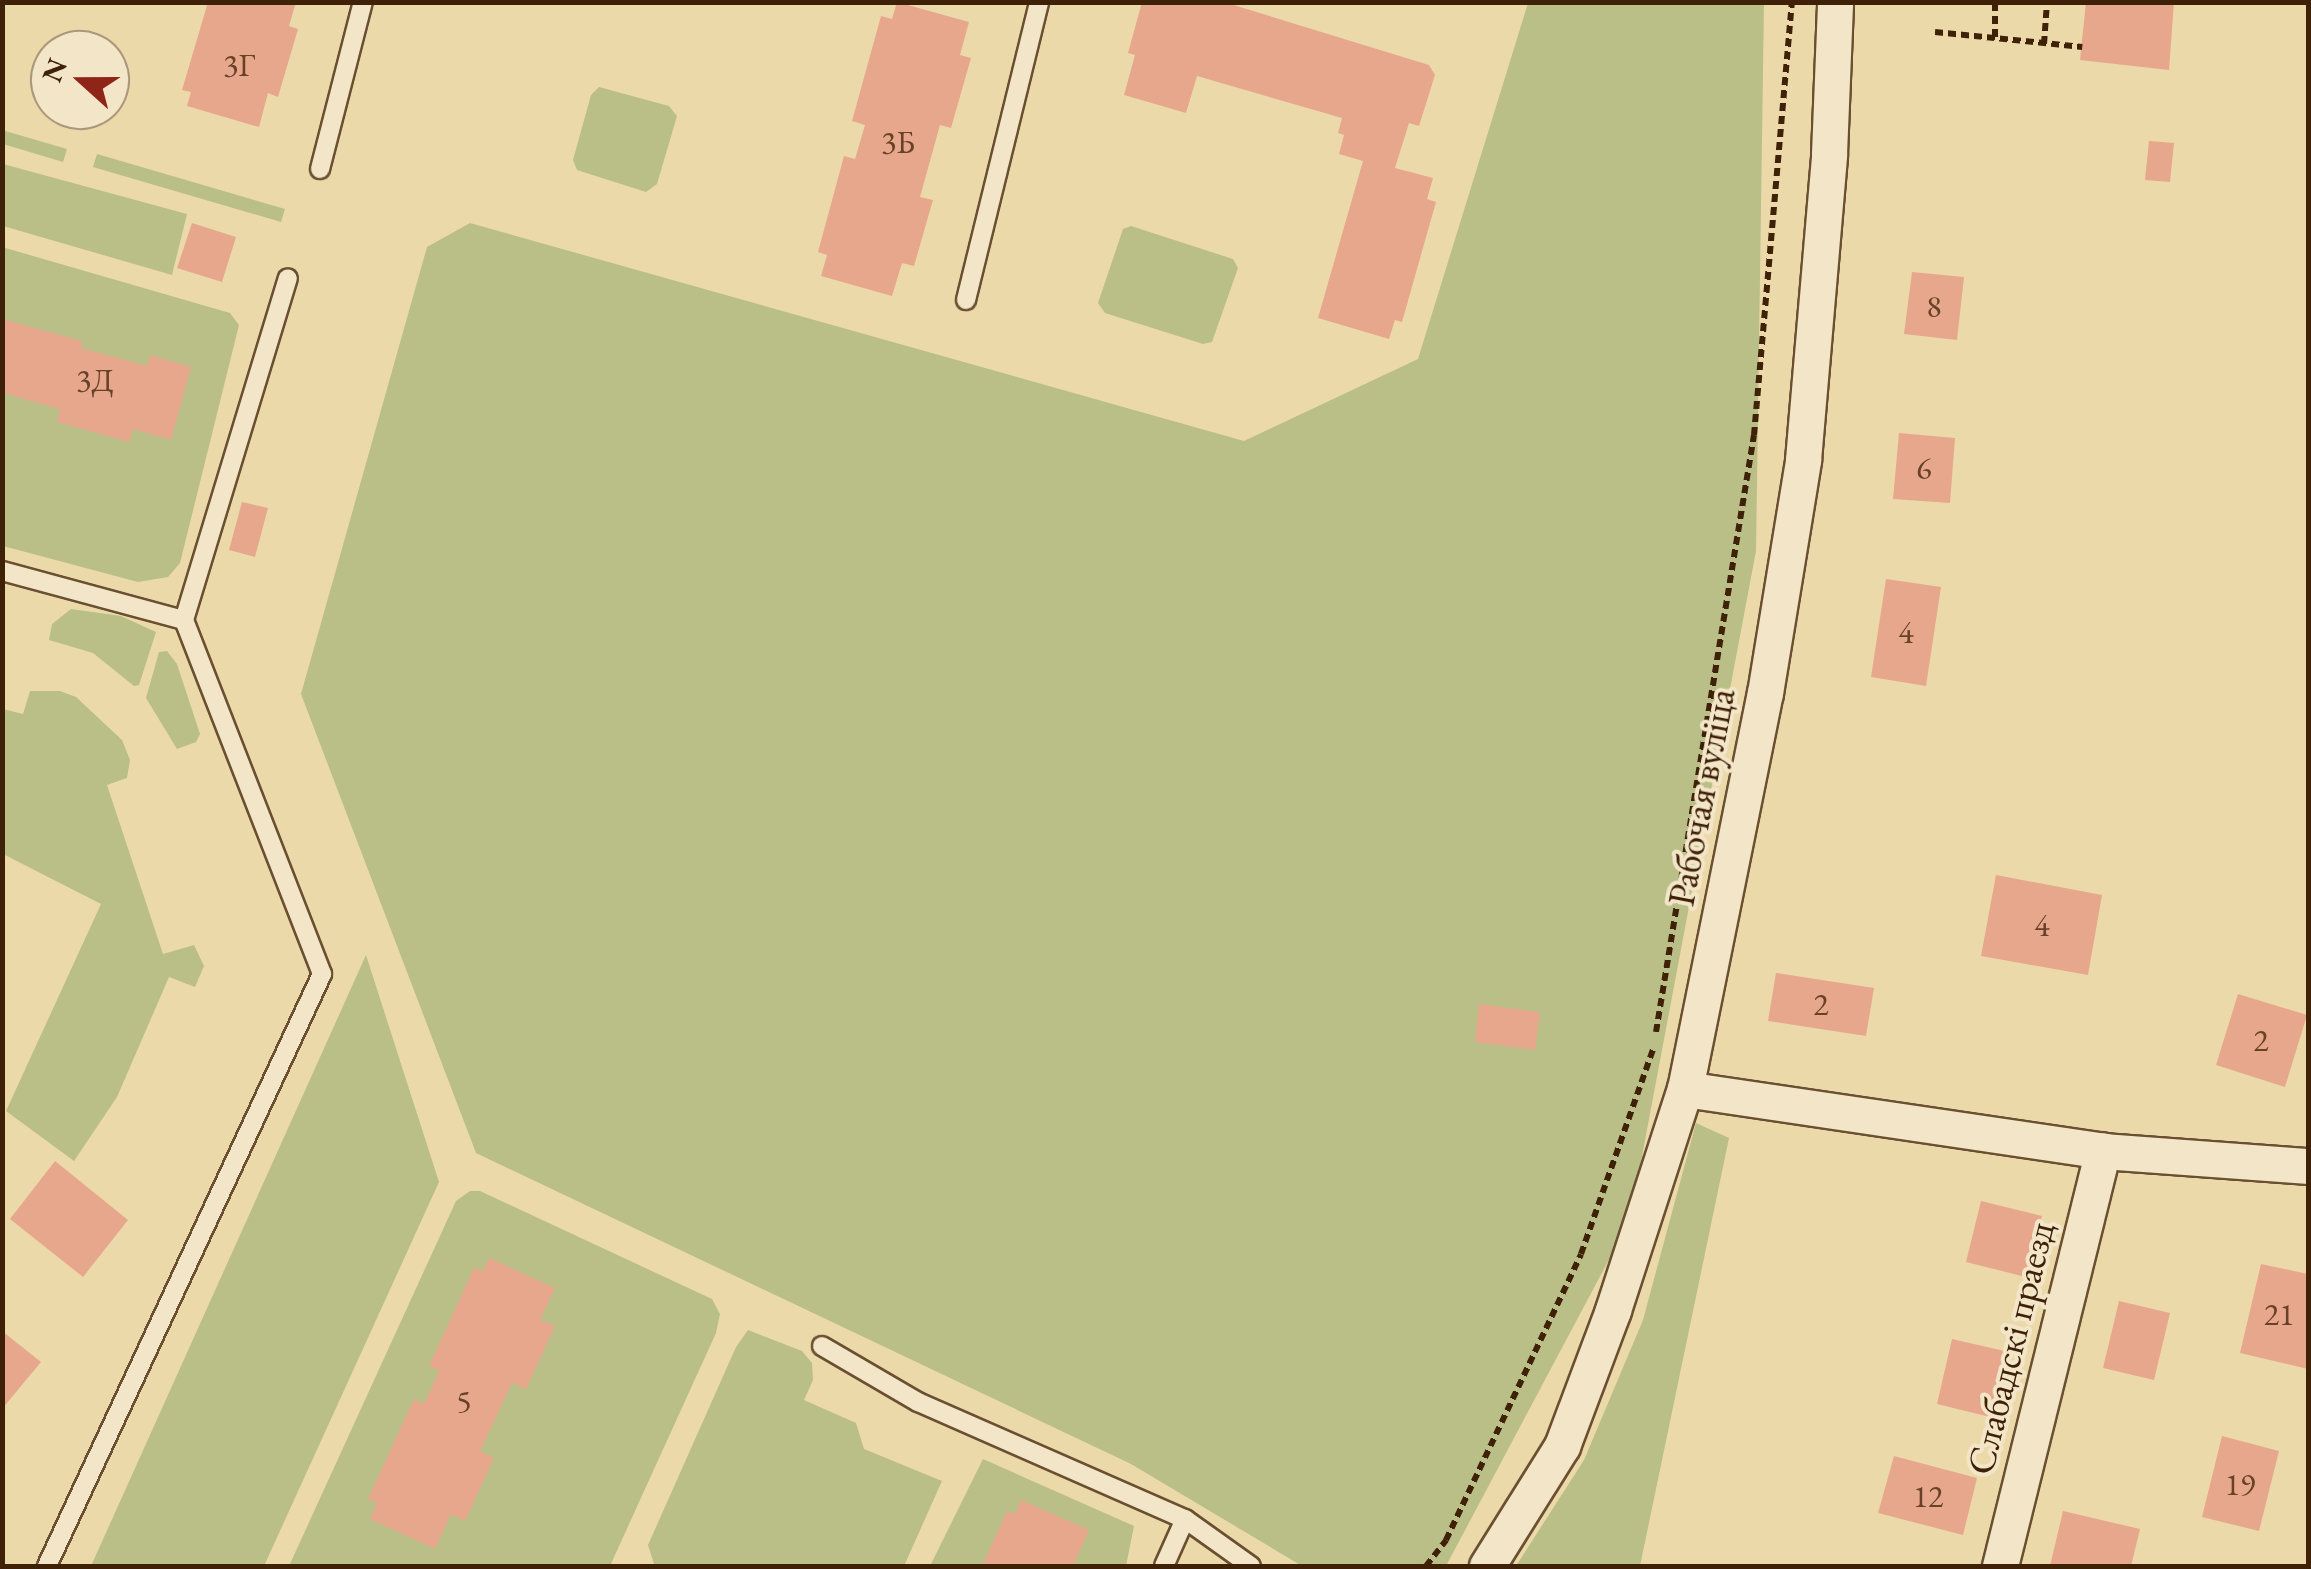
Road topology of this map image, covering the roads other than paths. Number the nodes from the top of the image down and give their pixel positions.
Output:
1 (363, 2) edge
2 (1039, 2) edge
3 (1836, 2) edge
4 (320, 169) dead end
5 (288, 278) dead end
6 (966, 300) dead end
7 (2, 571) edge
8 (184, 620) junction
9 (1686, 1089) junction
10 (2103, 1151) junction
11 (2308, 1166) edge
12 (822, 1346) dead end
13 (1185, 1520) junction
14 (47, 1566) edge
15 (1164, 1566) edge
16 (1251, 1566) edge
17 (1487, 1566) edge
18 (2000, 1566) edge

1 - 4 lane
2 - 6 lane
3 - 9 street, Рабочая вуліца
5 - 8 lane
7 - 8 lane
8 - 14 lane
9 - 10 street
9 - 17 street, Рабочая вуліца
10 - 11 street
10 - 18 street, Слабадскі праезд
12 - 13 lane
13 - 15 lane
13 - 16 lane

